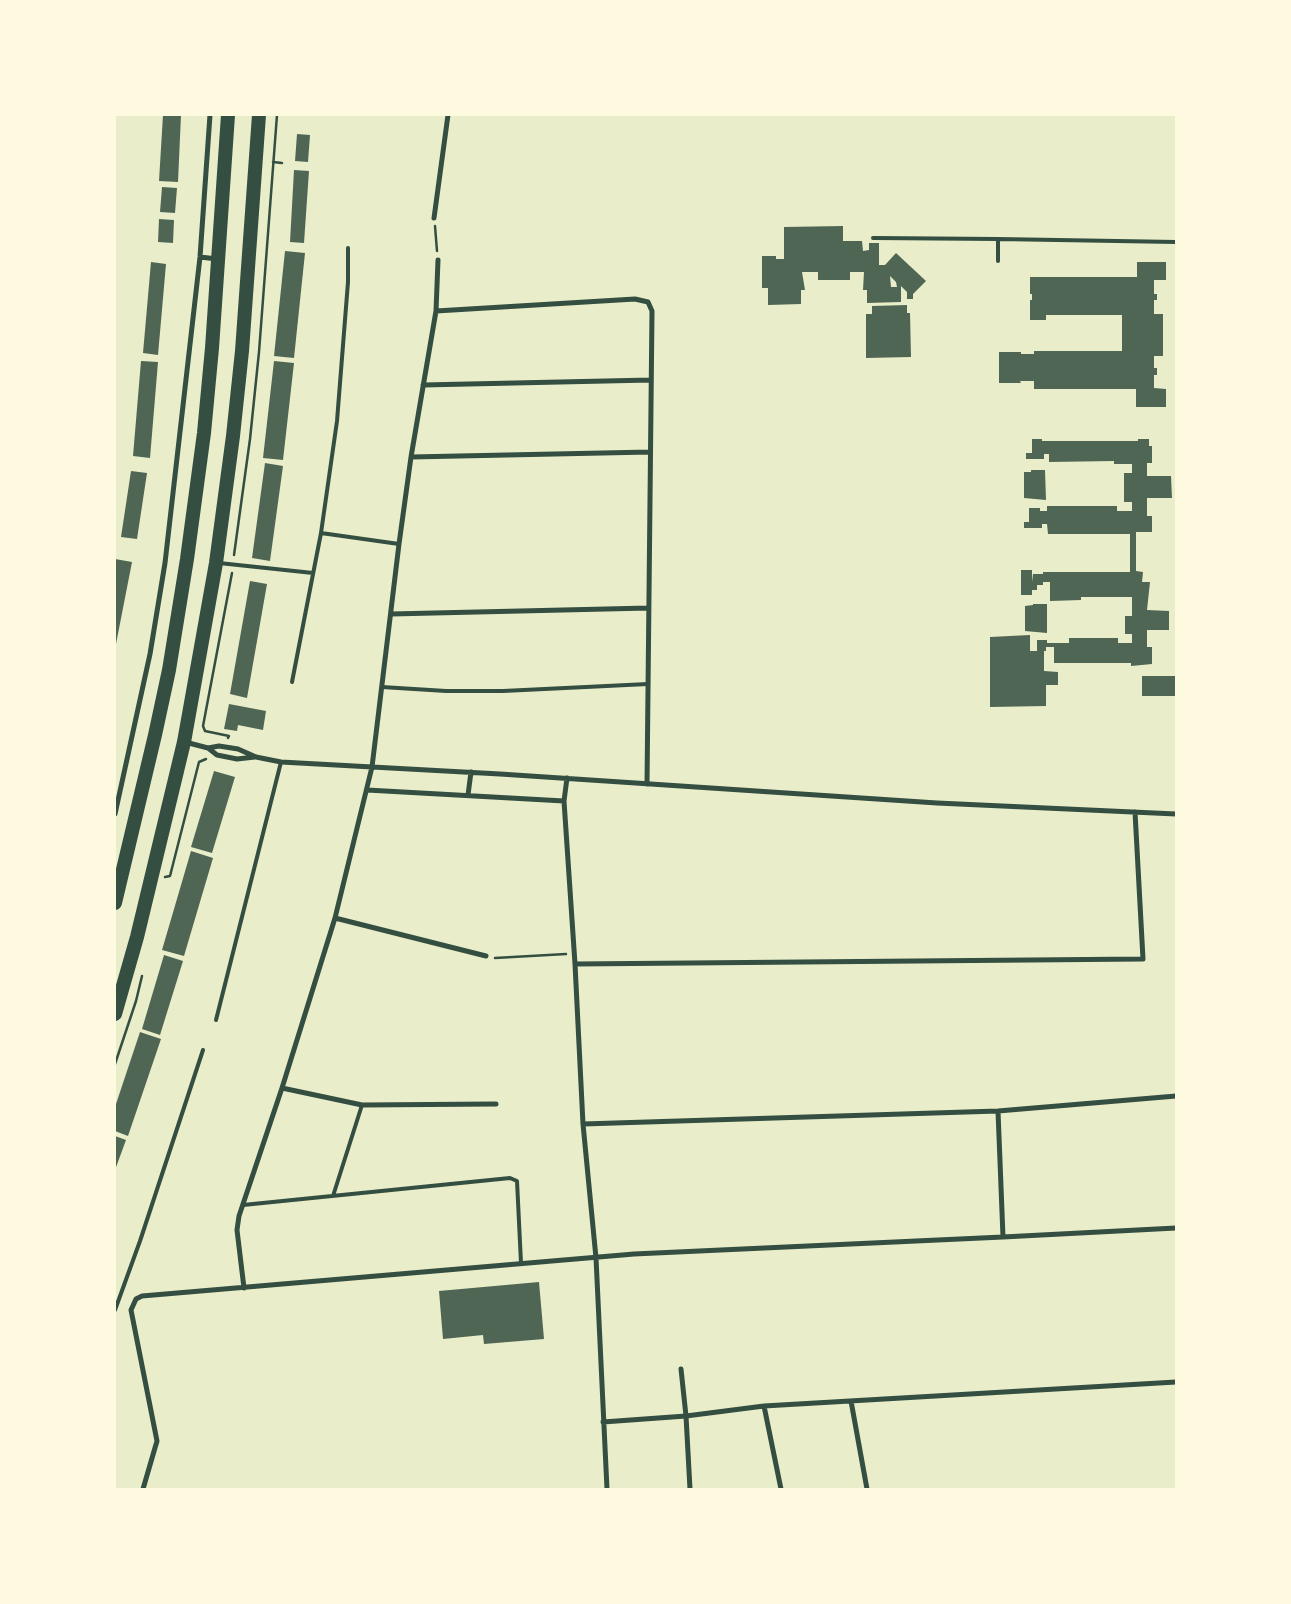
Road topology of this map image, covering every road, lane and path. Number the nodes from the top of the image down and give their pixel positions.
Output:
1 (210, 115) edge
2 (228, 115) edge
3 (259, 115) edge
4 (278, 115) edge
5 (448, 115) edge
6 (273, 162) junction
7 (282, 163) dead end
8 (434, 218) joint
9 (874, 238) dead end
10 (998, 240) junction
11 (267, 242) dead end
12 (1176, 242) edge
13 (348, 248) dead end
14 (200, 257) junction
15 (219, 259) junction
16 (438, 260) joint
17 (998, 261) dead end
18 (436, 311) junction
19 (651, 380) junction
20 (424, 385) junction
21 (650, 452) junction
22 (412, 457) junction
23 (321, 533) junction
24 (399, 544) junction
25 (216, 563) junction
26 (313, 573) junction
27 (649, 608) junction
28 (391, 614) junction
29 (292, 682) dead end
30 (648, 684) junction
31 (382, 687) junction
32 (203, 726) dead end
33 (228, 736) dead end
34 (184, 742) junction
35 (208, 748) junction
36 (256, 757) junction
37 (214, 760) dead end
38 (198, 762) junction
39 (281, 762) junction
40 (193, 764) dead end
41 (372, 767) junction
42 (471, 772) junction
43 (567, 778) junction
44 (647, 784) junction
45 (367, 790) junction
46 (468, 795) junction
47 (564, 800) junction
48 (116, 805) edge
49 (1135, 812) junction
50 (115, 814) edge
51 (1176, 814) edge
52 (165, 877) dead end
53 (115, 903) edge
54 (335, 918) junction
55 (574, 954) junction
56 (486, 956) joint
57 (575, 964) junction
58 (115, 1014) edge
59 (216, 1020) dead end
60 (203, 1050) dead end
61 (282, 1088) junction
62 (1176, 1096) edge
63 (496, 1104) dead end
64 (362, 1105) junction
65 (998, 1110) junction
66 (583, 1124) junction
67 (333, 1196) junction
68 (243, 1205) junction
69 (1176, 1228) edge
70 (1003, 1237) junction
71 (596, 1258) junction
72 (521, 1263) junction
73 (244, 1288) junction
74 (115, 1310) edge
75 (681, 1369) dead end
76 (1176, 1382) edge
77 (851, 1401) junction
78 (764, 1406) junction
79 (686, 1416) junction
80 (603, 1422) junction
81 (142, 1489) edge
82 (607, 1489) edge
83 (690, 1489) edge
84 (781, 1489) edge
85 (867, 1489) edge

1 - 14 street
2 - 15 highway
3 - 25 highway
4 - 6 path
5 - 8 street
6 - 7 path
6 - 11 path
8 - 16 path
9 - 10 lane
10 - 12 lane
10 - 17 lane
13 - 23 lane
14 - 15 street
14 - 48 street
15 - 53 highway
16 - 18 street
18 - 19 street
18 - 20 street
19 - 20 street
19 - 21 street
20 - 22 street
21 - 22 street
21 - 27 street
22 - 24 street
23 - 24 lane
23 - 26 lane
24 - 28 street
25 - 26 lane
25 - 34 highway
26 - 29 lane
27 - 28 street
27 - 30 street
28 - 31 street
30 - 31 lane
30 - 44 street
31 - 41 street
32 - 33 path
34 - 35 street
34 - 58 highway
35 - 36 street
35 - 36 street
36 - 39 street
37 - 38 path
38 - 40 path
38 - 52 path
39 - 41 street
39 - 59 lane
41 - 42 street
41 - 45 street
42 - 43 street
42 - 46 street
43 - 44 street
43 - 47 street
44 - 49 street
45 - 46 street
45 - 54 street
46 - 47 street
47 - 55 street
48 - 50 street
49 - 51 street
49 - 57 street
54 - 56 street
54 - 61 street
55 - 56 path
55 - 57 street
57 - 66 street
60 - 74 lane
61 - 64 street
61 - 68 street
62 - 65 street
63 - 64 street
64 - 67 lane
65 - 66 street
65 - 70 street
66 - 71 street
67 - 68 lane
67 - 72 lane
68 - 73 street
69 - 70 street
70 - 71 street
71 - 72 street
71 - 80 street
72 - 73 street
73 - 81 street
75 - 79 street
76 - 77 street
77 - 78 street
77 - 85 street
78 - 79 street
78 - 84 street
79 - 80 street
79 - 83 street
80 - 82 street

